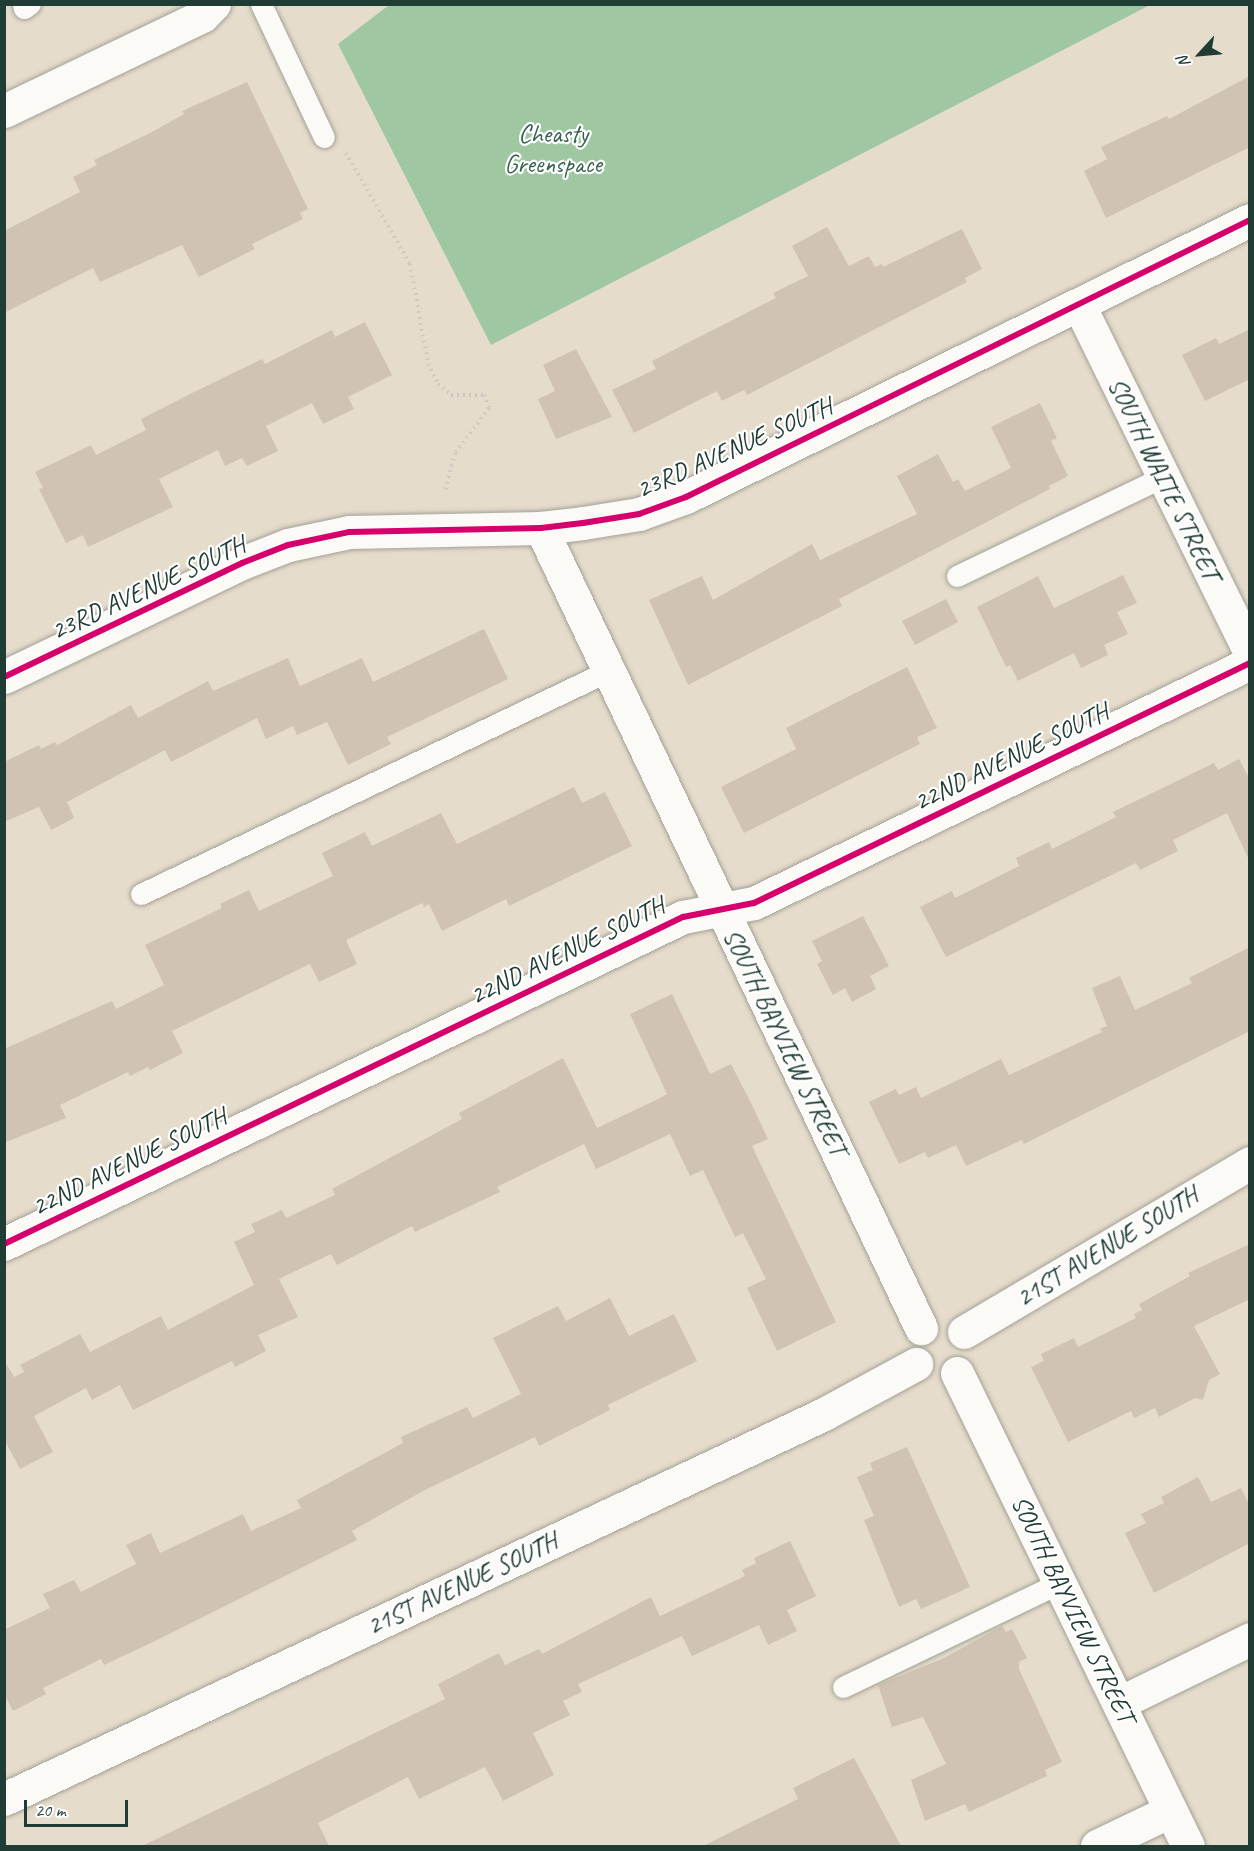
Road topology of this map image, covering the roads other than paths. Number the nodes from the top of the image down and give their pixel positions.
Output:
1 (23, 4) edge
2 (30, 4) edge
3 (214, 4) edge
4 (261, 4) edge
5 (4, 111) edge
6 (324, 137) road end
7 (1250, 220) edge
8 (1079, 305) junction
9 (1163, 477) junction
10 (541, 528) junction
11 (957, 576) dead end
12 (1250, 653) edge
13 (1250, 663) edge
14 (608, 671) junction
15 (4, 677) edge
16 (141, 894) dead end
17 (721, 909) junction
18 (1250, 1163) edge
19 (4, 1244) edge
20 (921, 1328) junction
21 (964, 1332) junction
22 (916, 1364) junction
23 (957, 1373) junction
24 (1061, 1582) junction
25 (1250, 1639) edge
26 (843, 1687) dead end
27 (1119, 1703) junction
28 (4, 1799) edge
29 (1170, 1811) junction
30 (1097, 1846) edge
31 (1188, 1846) edge

1 - 2 lane
3 - 5 street
4 - 6 lane
7 - 8 street, 23RD AVENUE SOUTH
8 - 9 street, SOUTH WAITE STREET
8 - 10 street, 23RD AVENUE SOUTH
9 - 11 lane
9 - 12 street, SOUTH WAITE STREET
10 - 14 street, SOUTH BAYVIEW STREET
10 - 15 street, 23RD AVENUE SOUTH
13 - 17 street, 22ND AVENUE SOUTH
14 - 16 lane
14 - 17 street, SOUTH BAYVIEW STREET
17 - 19 street, 22ND AVENUE SOUTH
17 - 20 street, SOUTH BAYVIEW STREET
18 - 21 street, 21ST AVENUE SOUTH
20 - 21 street
20 - 22 street
21 - 23 street
22 - 23 street
22 - 28 street, 21ST AVENUE SOUTH
23 - 24 street, SOUTH BAYVIEW STREET
24 - 26 lane
24 - 27 street, SOUTH BAYVIEW STREET
25 - 27 street
27 - 29 street, SOUTH BAYVIEW STREET
29 - 30 street
29 - 31 street, SOUTH BAYVIEW STREET

